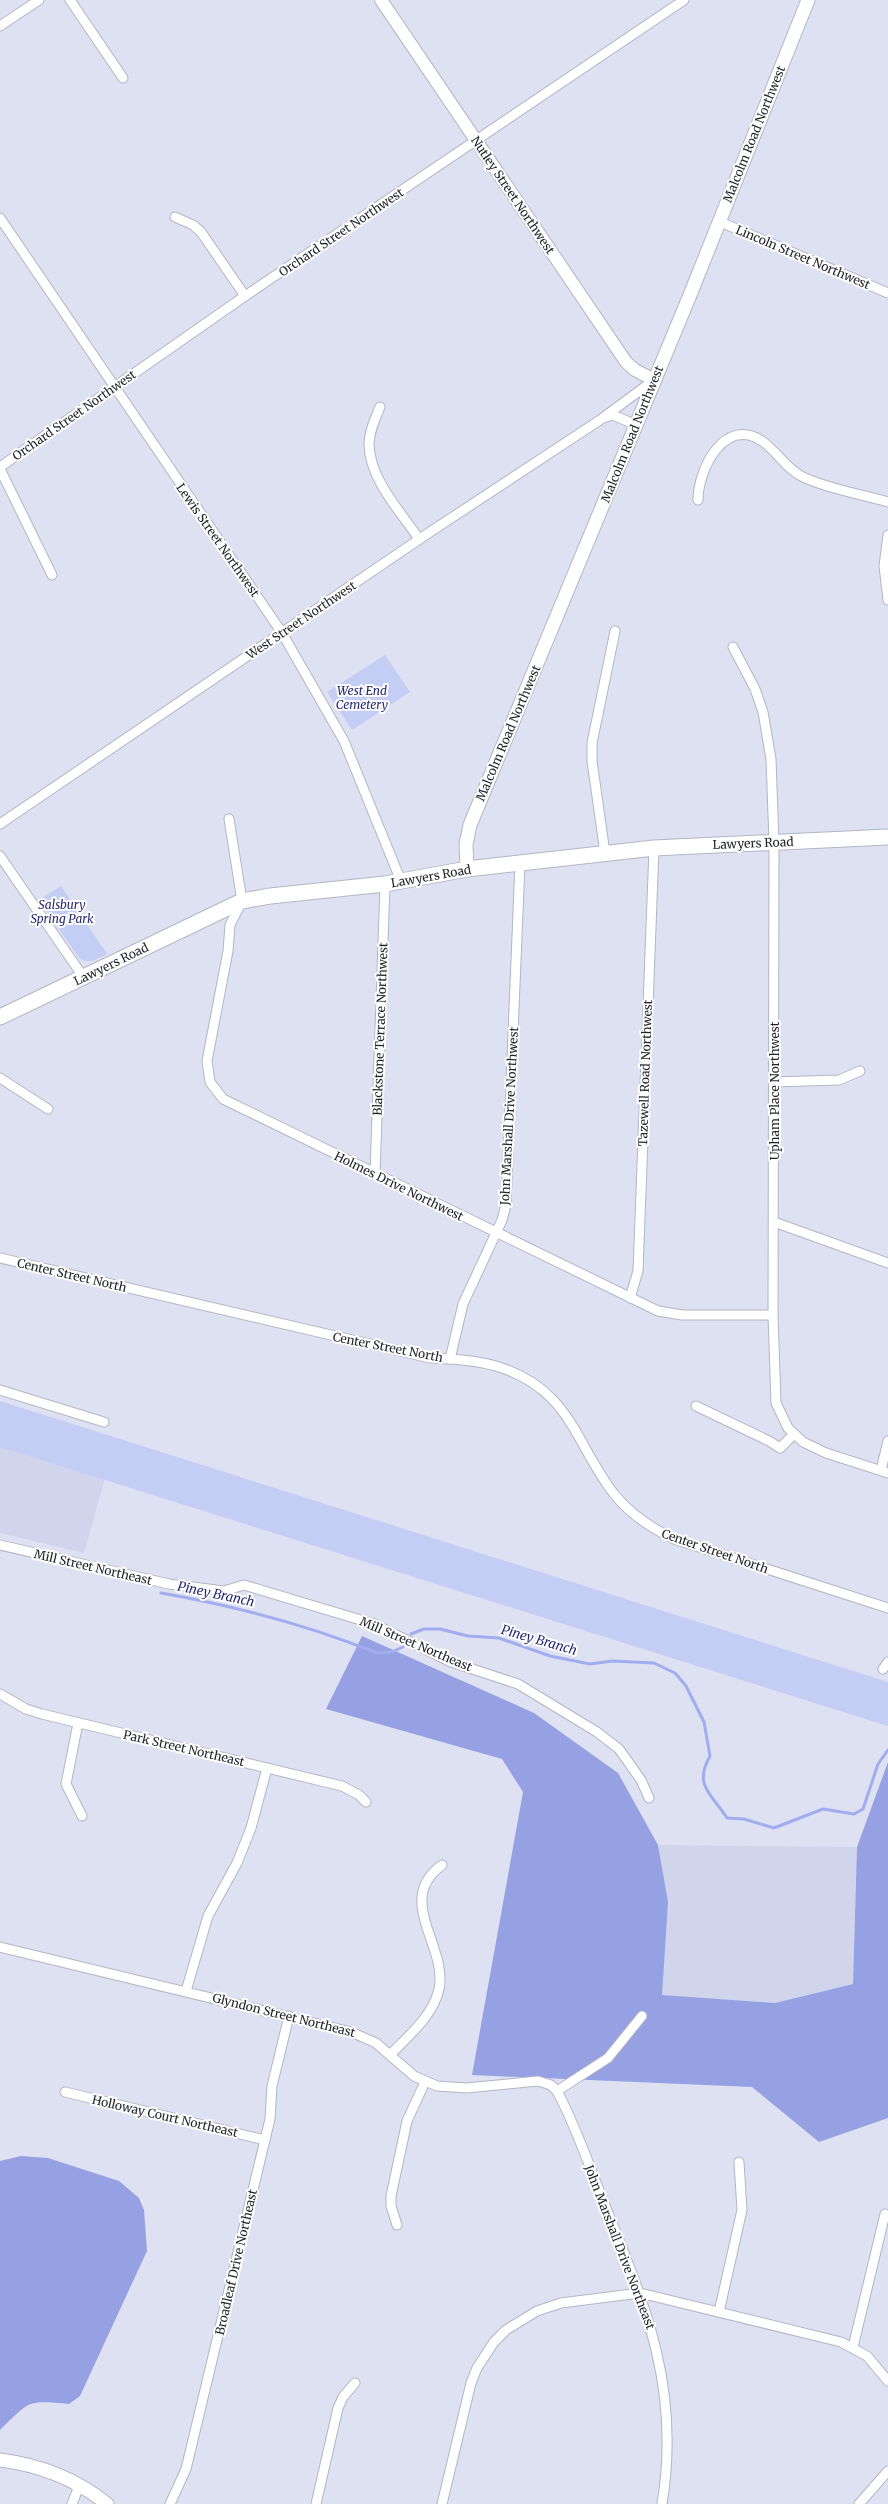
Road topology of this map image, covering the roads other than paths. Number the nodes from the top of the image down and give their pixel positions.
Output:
1 (39, 0) edge
2 (70, 0) edge
3 (381, 0) edge
4 (684, 0) edge
5 (808, 0) edge
6 (0, 26) edge
7 (123, 78) dead end
8 (476, 141) junction
9 (175, 217) dead end
10 (0, 218) edge
11 (718, 222) junction
12 (888, 293) edge
13 (245, 296) junction
14 (654, 380) junction
15 (113, 388) junction
16 (380, 407) dead end
17 (603, 418) junction
18 (636, 425) junction
19 (0, 468) edge
20 (698, 500) dead end
21 (888, 502) edge
22 (888, 535) edge
23 (419, 539) junction
24 (52, 574) dead end
25 (888, 600) edge
26 (615, 631) dead end
27 (282, 634) junction
28 (733, 647) dead end
29 (229, 819) dead end
30 (0, 824) edge
31 (888, 837) edge
32 (774, 843) junction
33 (654, 848) junction
34 (605, 853) junction
35 (0, 856) edge
36 (520, 863) junction
37 (467, 870) junction
38 (402, 881) junction
39 (386, 884) junction
40 (242, 901) junction
41 (84, 978) junction
42 (0, 1017) edge
43 (860, 1071) dead end
44 (0, 1078) edge
45 (774, 1082) junction
46 (48, 1110) dead end
47 (375, 1174) junction
48 (774, 1222) junction
49 (496, 1233) junction
50 (0, 1258) edge
51 (888, 1263) edge
52 (630, 1298) junction
53 (773, 1315) junction
54 (450, 1359) junction
55 (0, 1390) edge
56 (696, 1406) dead end
57 (104, 1422) dead end
58 (794, 1434) junction
59 (888, 1441) edge
60 (884, 1472) edge
61 (0, 1545) edge
62 (888, 1608) edge
63 (0, 1694) edge
64 (78, 1723) junction
65 (267, 1768) junction
66 (649, 1798) dead end
67 (366, 1802) dead end
68 (82, 1816) dead end
69 (442, 1865) dead end
70 (0, 1947) edge
71 (186, 1991) junction
72 (289, 2016) junction
73 (642, 2016) dead end
74 (391, 2054) junction
75 (425, 2082) junction
76 (557, 2091) junction
77 (65, 2092) dead end
78 (265, 2140) junction
79 (739, 2162) dead end
80 (885, 2214) dead end
81 (397, 2225) dead end
82 (640, 2293) junction
83 (719, 2312) junction
84 (854, 2347) junction
85 (888, 2381) edge
86 (355, 2383) dead end
87 (0, 2460) edge
88 (888, 2471) edge
89 (79, 2486) junction
90 (72, 2504) edge
91 (106, 2504) edge
92 (170, 2504) edge
93 (316, 2504) edge
94 (442, 2504) edge
95 (662, 2504) edge
96 (859, 2504) edge

1 - 6 street
2 - 7 street
3 - 8 street, Nutley Street Northwest
4 - 8 street, Orchard Street Northwest
5 - 11 main road, Malcolm Road Northwest
8 - 13 street, Orchard Street Northwest
8 - 14 street, Nutley Street Northwest
9 - 13 street
10 - 15 street, Lewis Street Northwest
11 - 12 street, Lincoln Street Northwest
11 - 14 main road, Malcolm Road Northwest
13 - 15 street, Orchard Street Northwest
14 - 17 street, West Street Northwest
14 - 18 main road, Malcolm Road Northwest
15 - 19 street, Orchard Street Northwest
15 - 27 street, Lewis Street Northwest
16 - 23 street
17 - 18 street
17 - 23 street, West Street Northwest
18 - 37 main road, Malcolm Road Northwest
19 - 24 street
20 - 21 street
22 - 25 street
23 - 27 street, West Street Northwest
26 - 34 street
27 - 30 street, West Street Northwest
27 - 38 street, Lewis Street Northwest
28 - 32 street, Upham Place Northwest
29 - 40 street
31 - 32 main road, Lawyers Road
32 - 33 main road, Lawyers Road
32 - 45 street, Upham Place Northwest
33 - 34 main road, Lawyers Road
33 - 52 street, Tazewell Road Northwest
34 - 36 main road, Lawyers Road
35 - 41 street
36 - 37 main road, Lawyers Road
36 - 49 street, John Marshall Drive Northwest
37 - 38 main road, Lawyers Road
38 - 39 main road, Lawyers Road
39 - 40 main road, Lawyers Road
39 - 47 street, Blackstone Terrace Northwest
40 - 41 main road, Lawyers Road
40 - 47 street, Holmes Drive Northwest
41 - 42 main road, Lawyers Road
43 - 45 street
44 - 46 street
45 - 48 street, Upham Place Northwest
47 - 49 street, Holmes Drive Northwest
48 - 51 street
48 - 53 street, Upham Place Northwest
49 - 52 street, Holmes Drive Northwest
49 - 54 street, John Marshall Drive Northwest
50 - 54 street, Center Street North
52 - 53 street, Holmes Drive Northwest
53 - 58 street, Upham Place Northwest
54 - 62 street, Center Street North
55 - 57 street
56 - 58 street
58 - 60 street, Upham Place Northwest
59 - 60 street
61 - 66 street, Mill Street Northeast
63 - 64 street, Park Street Northeast
64 - 65 street, Park Street Northeast
64 - 68 street
65 - 67 street, Park Street Northeast
65 - 71 street
69 - 74 street
70 - 71 street, Glyndon Street Northeast
71 - 72 street, Glyndon Street Northeast
72 - 74 street, Glyndon Street Northeast
72 - 78 street, Broadleaf Drive Northeast
73 - 76 street
74 - 75 street, Glyndon Street Northeast
75 - 76 street, Glyndon Street Northeast
75 - 81 street
76 - 82 street, John Marshall Drive Northeast
77 - 78 street, Holloway Court Northeast
78 - 92 street, Broadleaf Drive Northeast
79 - 83 street
80 - 84 street
82 - 83 street
82 - 94 street
82 - 95 street, John Marshall Drive Northeast
83 - 84 street
84 - 85 street
86 - 93 street
87 - 89 main road
88 - 96 street
89 - 90 street
89 - 91 main road

